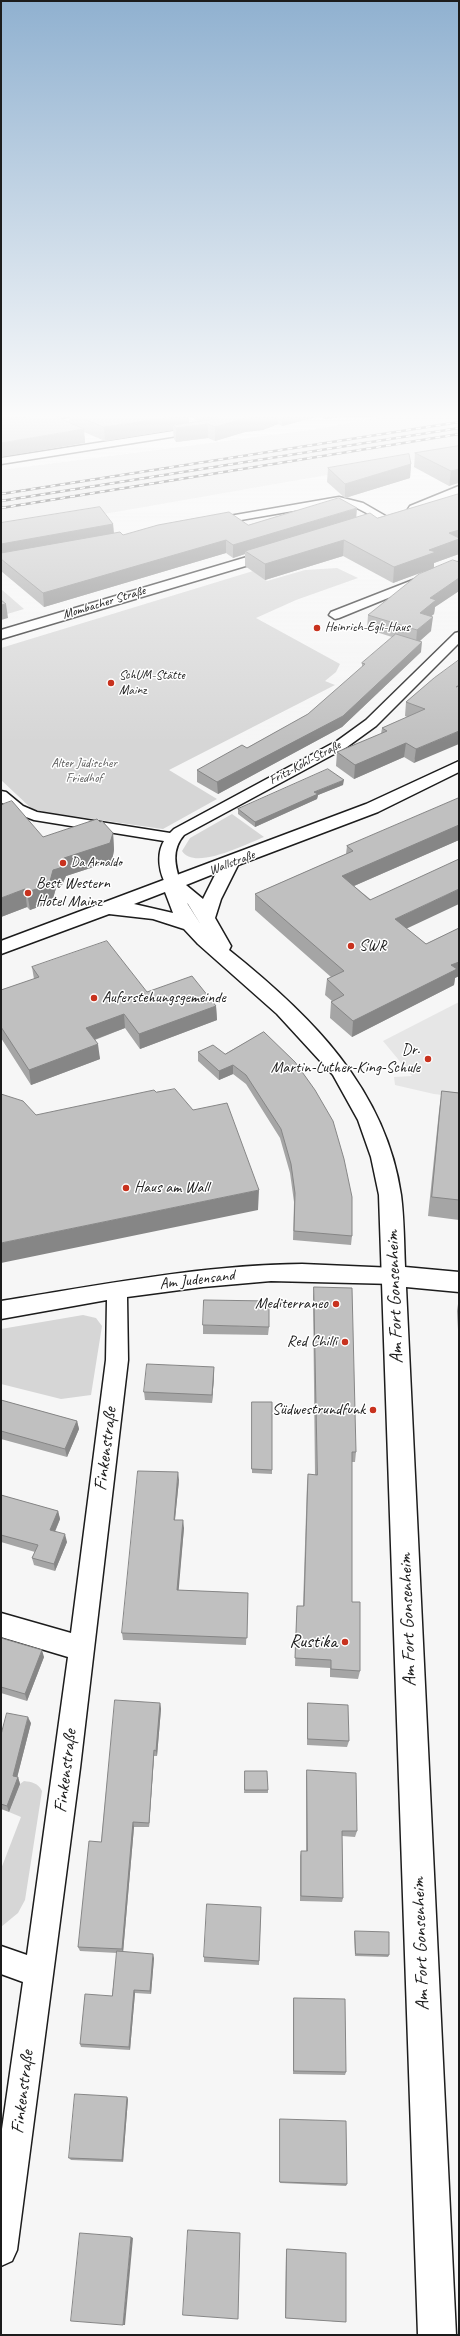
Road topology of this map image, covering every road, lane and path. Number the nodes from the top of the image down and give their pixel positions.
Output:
1 (288, 548) edge
2 (459, 565) edge
3 (335, 615) dead end
4 (1, 635) edge
5 (459, 636) edge
6 (459, 766) edge
7 (1, 795) edge
8 (172, 838) junction
9 (230, 863) junction
10 (173, 884) junction
11 (99, 912) junction
12 (198, 921) junction
13 (1, 948) edge
14 (395, 1276) junction
15 (459, 1282) edge
16 (118, 1290) junction
17 (1, 1310) edge
18 (1, 1625) edge
19 (80, 1648) junction
20 (1, 1960) edge
21 (38, 1973) junction
22 (1, 2250) edge
23 (437, 2335) edge

1 - 4 street, Mombacher Straße
2 - 3 street
5 - 8 street, Fritz-Kohl-Straße
6 - 9 street, Wallstraße
7 - 8 street
8 - 10 street
9 - 10 street, Wallstraße
9 - 12 street
10 - 11 street, Wallstraße
10 - 12 street, Am Fort Gonsenheim
11 - 12 street
11 - 13 street, Wallstraße
12 - 14 street, Am Fort Gonsenheim
14 - 15 street
14 - 16 street, Am Judensand
14 - 23 street, Am Fort Gonsenheim
16 - 17 street, Am Judensand
16 - 19 street, Finkenstraße
18 - 19 street
19 - 21 street, Finkenstraße
20 - 21 street
21 - 22 street, Finkenstraße

